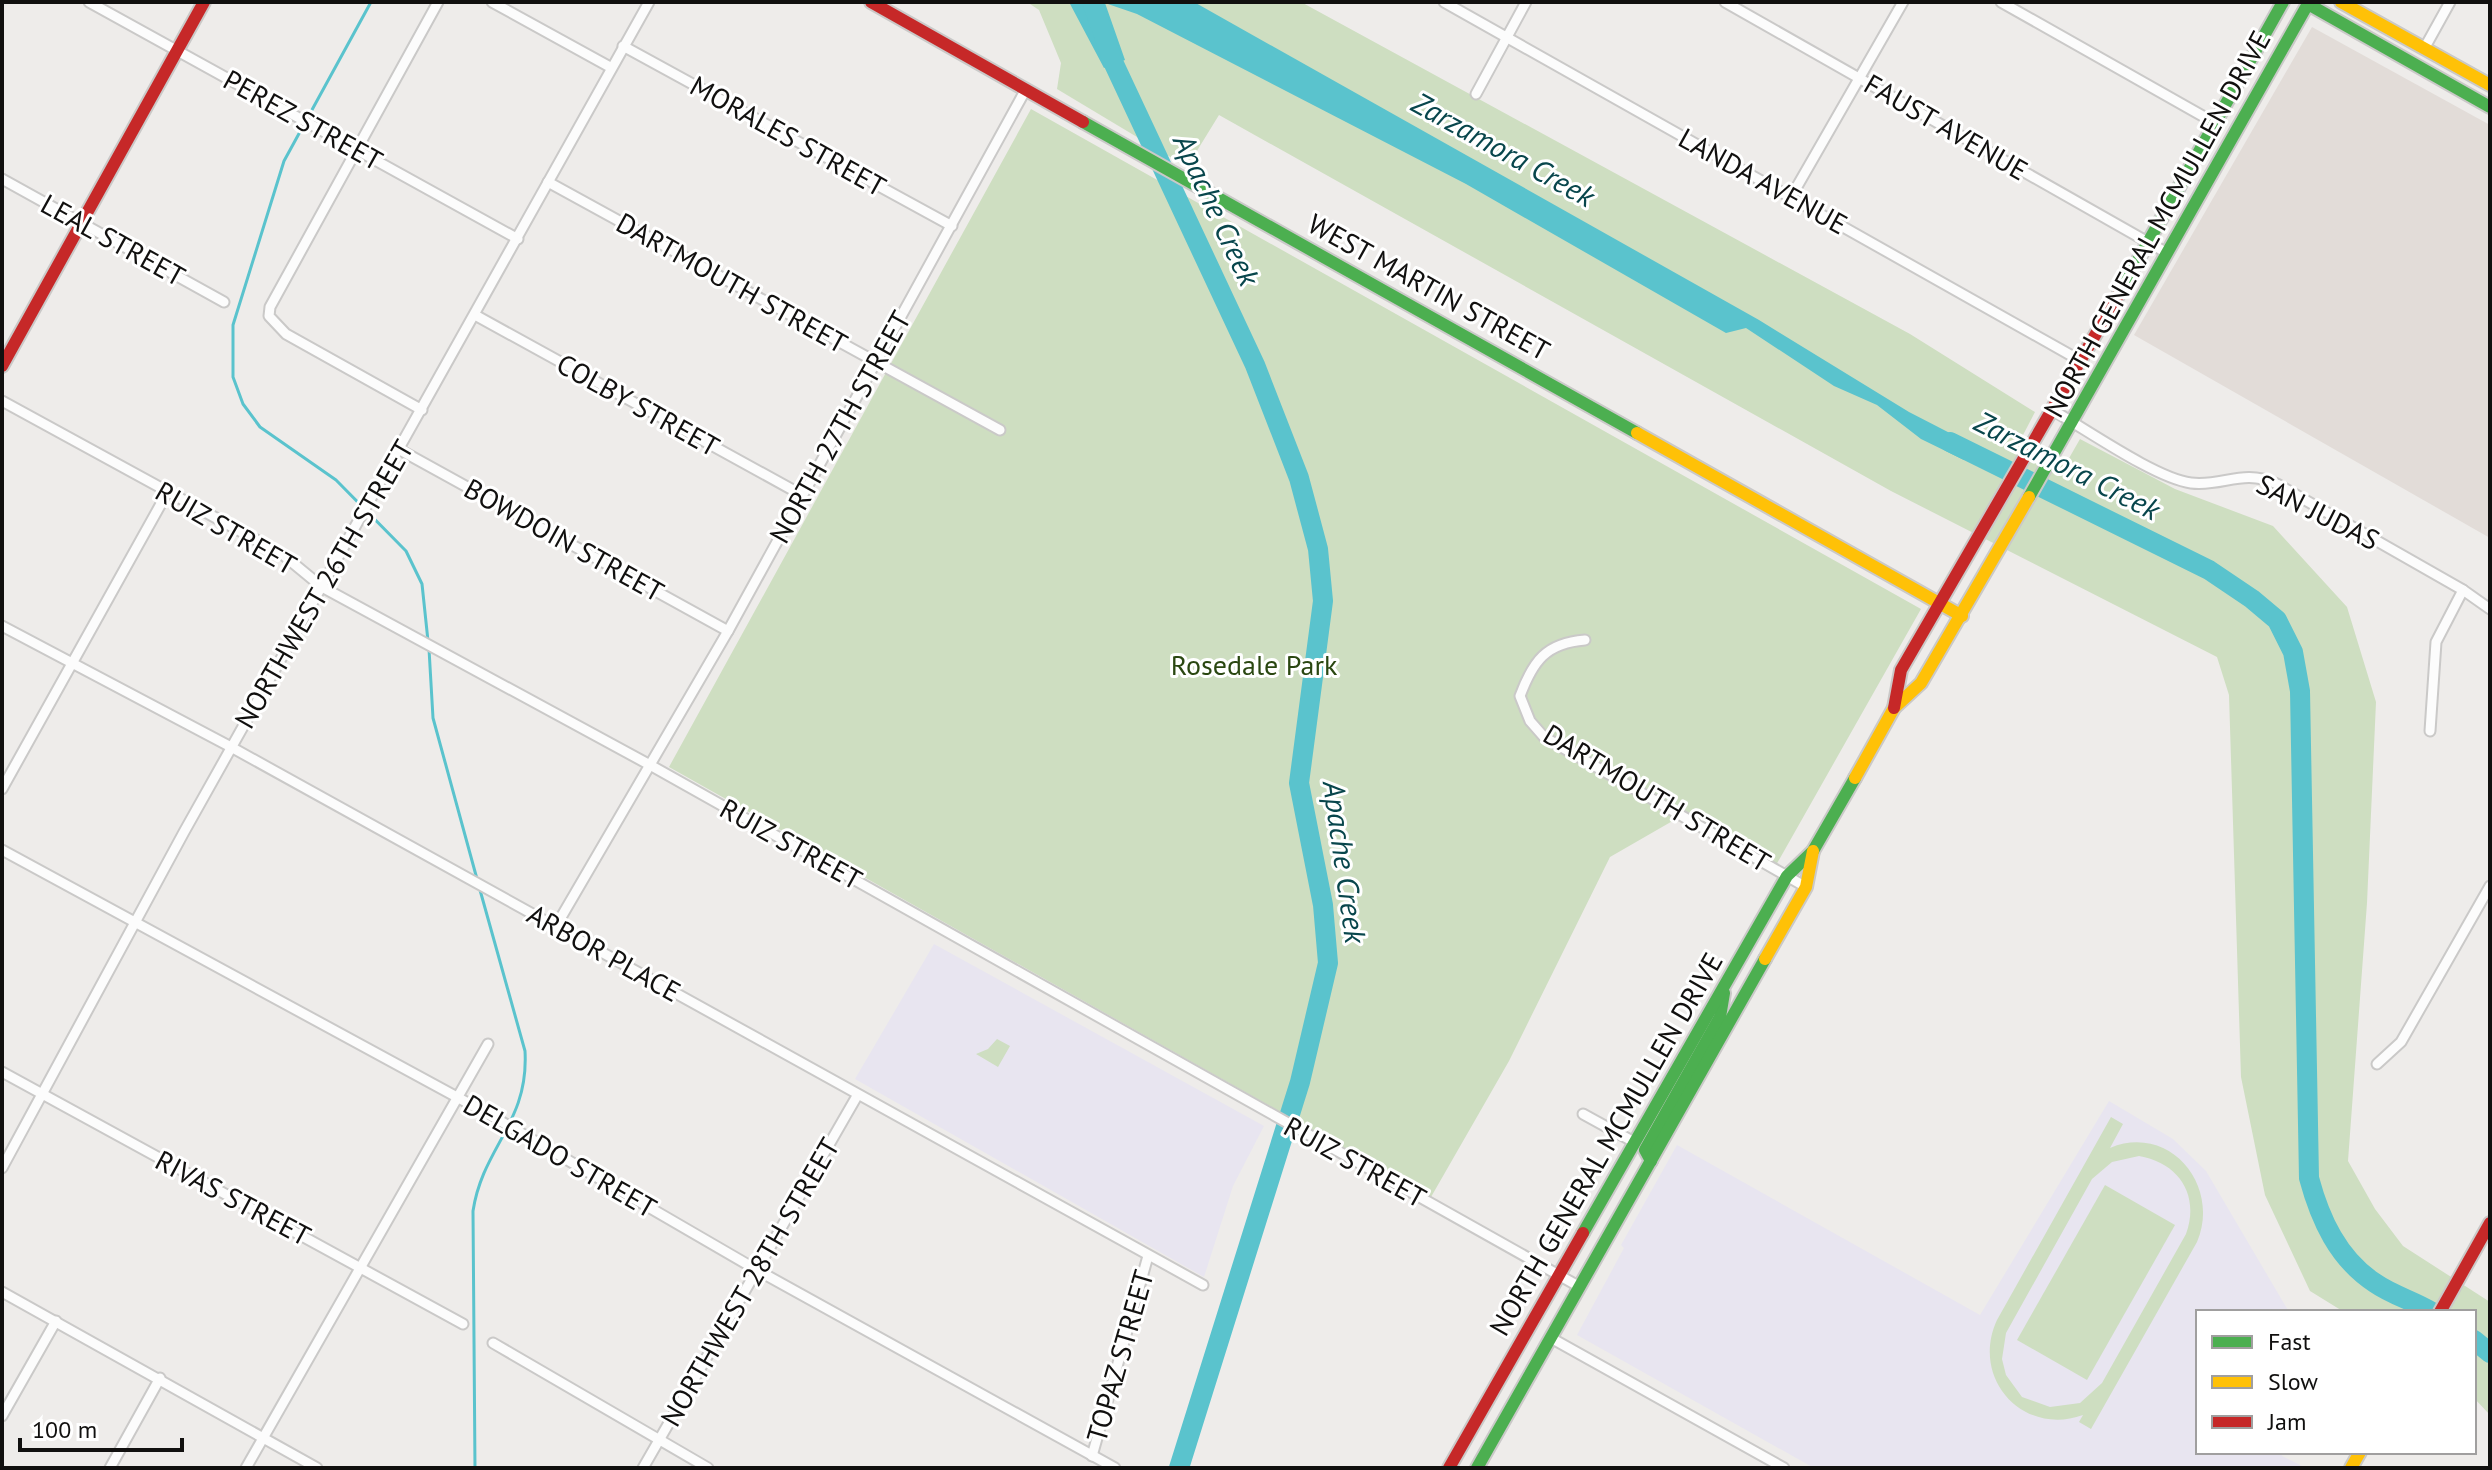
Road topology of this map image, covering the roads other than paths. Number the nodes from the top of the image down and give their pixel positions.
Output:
1 (89, 2) edge
2 (204, 2) edge
3 (438, 2) edge
4 (492, 2) edge
5 (649, 2) edge
6 (871, 2) edge
7 (1444, 2) edge
8 (1526, 2) edge
9 (1725, 2) edge
10 (1903, 2) edge
11 (2001, 2) edge
12 (2283, 2) edge
13 (2341, 2) edge
14 (2450, 2) edge
15 (2307, 3) edge
16 (1506, 37) junction
17 (623, 46) junction
18 (2424, 49) junction
19 (177, 51) junction
20 (610, 67) junction
21 (1859, 78) junction
22 (2490, 85) edge
23 (1026, 89) junction
24 (1476, 94) dead end
25 (2490, 107) edge
26 (2215, 123) junction
27 (358, 150) junction
28 (2, 179) edge
29 (548, 182) junction
30 (1791, 197) junction
31 (82, 223) junction
32 (952, 226) junction
33 (518, 239) junction
34 (2148, 242) junction
35 (2167, 253) junction
36 (224, 302) dead end
37 (475, 315) junction
38 (875, 361) junction
39 (2081, 361) junction
40 (2, 366) edge
41 (2, 401) edge
42 (422, 410) junction
43 (2052, 410) junction
44 (2073, 422) junction
45 (1000, 430) dead end
46 (400, 450) junction
47 (167, 493) junction
48 (802, 495) junction
49 (322, 587) junction
50 (2463, 590) junction
51 (1938, 603) junction
52 (2490, 609) edge
53 (1962, 616) junction
54 (2, 626) edge
55 (728, 631) junction
56 (1585, 640) dead end
57 (71, 665) junction
58 (1894, 708) junction
59 (2430, 731) dead end
60 (231, 747) junction
61 (650, 765) junction
62 (2, 789) edge
63 (2, 850) edge
64 (1813, 851) junction
65 (1787, 876) junction
66 (2490, 886) edge
67 (1806, 887) junction
68 (138, 922) junction
69 (556, 926) junction
70 (1726, 980) junction
71 (488, 1044) dead end
72 (2377, 1064) dead end
73 (2, 1072) edge
74 (42, 1095) junction
75 (857, 1096) junction
76 (458, 1097) junction
77 (1583, 1114) dead end
78 (1634, 1142) junction
79 (1651, 1161) junction
80 (2, 1168) edge
81 (2490, 1223) edge
82 (1148, 1256) junction
83 (360, 1267) junction
84 (757, 1270) junction
85 (1559, 1276) junction
86 (1203, 1285) dead end
87 (1580, 1287) junction
88 (2, 1292) edge
89 (2441, 1310) edge
90 (56, 1321) junction
91 (463, 1324) dead end
92 (1551, 1338) junction
93 (493, 1343) dead end
94 (160, 1378) junction
95 (2, 1416) edge
96 (263, 1437) junction
97 (659, 1440) junction
98 (1092, 1456) junction
99 (110, 1468) edge
100 (246, 1468) edge
101 (317, 1468) edge
102 (643, 1468) edge
103 (708, 1468) edge
104 (1115, 1468) edge
105 (1449, 1468) edge
106 (1477, 1468) edge
107 (1784, 1468) edge

1 - 19 street, PEREZ STREET
2 - 19 main road
3 - 27 street
4 - 20 street
5 - 17 street, NORTHWEST 26TH STREET
6 - 23 main road, WEST MARTIN STREET
7 - 16 street, LANDA AVENUE
8 - 16 street
9 - 21 street, FAUST AVENUE
10 - 21 street
11 - 26 street
12 - 26 main road, NORTH GENERAL MCMULLEN DRIVE
13 - 18 main road
14 - 18 street
15 - 25 main road
15 - 35 main road, NORTH GENERAL MCMULLEN DRIVE
16 - 24 street
16 - 30 street, LANDA AVENUE
17 - 20 street, NORTHWEST 26TH STREET
17 - 32 street, MORALES STREET
18 - 22 main road
19 - 27 street, PEREZ STREET
19 - 31 main road
20 - 29 street, NORTHWEST 26TH STREET
21 - 30 street
21 - 34 street, FAUST AVENUE
23 - 32 street, NORTH 27TH STREET
23 - 51 main road, WEST MARTIN STREET
26 - 34 main road, NORTH GENERAL MCMULLEN DRIVE
27 - 33 street, PEREZ STREET
27 - 42 street
28 - 31 street, LEAL STREET
29 - 33 street, NORTHWEST 26TH STREET
29 - 38 street, DARTMOUTH STREET
30 - 39 street, LANDA AVENUE
31 - 36 street, LEAL STREET
31 - 40 main road
32 - 38 street, NORTH 27TH STREET
33 - 37 street, NORTHWEST 26TH STREET
34 - 35 street, FAUST AVENUE
34 - 39 main road, NORTH GENERAL MCMULLEN DRIVE
35 - 44 main road, NORTH GENERAL MCMULLEN DRIVE
37 - 42 street, NORTHWEST 26TH STREET
37 - 48 street, COLBY STREET
38 - 45 street, DARTMOUTH STREET
38 - 48 street, NORTH 27TH STREET
39 - 43 main road, NORTH GENERAL MCMULLEN DRIVE
41 - 47 street, RUIZ STREET
42 - 46 street, NORTHWEST 26TH STREET
43 - 44 street, SAN JUDAS
43 - 51 main road, NORTH GENERAL MCMULLEN DRIVE
44 - 50 street, SAN JUDAS
44 - 53 main road, NORTH GENERAL MCMULLEN DRIVE
46 - 49 street, NORTHWEST 26TH STREET
46 - 55 street, BOWDOIN STREET
47 - 49 street, RUIZ STREET
47 - 57 street
48 - 55 street, NORTH 27TH STREET
49 - 60 street, NORTHWEST 26TH STREET
49 - 61 street, RUIZ STREET
50 - 52 street, SAN JUDAS
50 - 59 street
51 - 53 main road, WEST MARTIN STREET
51 - 58 main road, NORTH GENERAL MCMULLEN DRIVE
53 - 58 main road, NORTH GENERAL MCMULLEN DRIVE
54 - 57 street, ARBOR PLACE
55 - 61 street, NORTH 27TH STREET
56 - 65 street, DARTMOUTH STREET
57 - 60 street, ARBOR PLACE
57 - 62 street
58 - 64 main road, NORTH GENERAL MCMULLEN DRIVE
60 - 68 street, NORTHWEST 26TH STREET
60 - 69 street, ARBOR PLACE
61 - 69 street, NORTH 27TH STREET
61 - 85 street, RUIZ STREET
63 - 68 street, DELGADO STREET
64 - 65 main road, NORTH GENERAL MCMULLEN DRIVE
64 - 67 main road, NORTH GENERAL MCMULLEN DRIVE
65 - 67 street, DARTMOUTH STREET
65 - 70 main road, NORTH GENERAL MCMULLEN DRIVE
66 - 72 street
67 - 79 main road, NORTH GENERAL MCMULLEN DRIVE
68 - 74 street, NORTHWEST 26TH STREET
68 - 76 street, DELGADO STREET
69 - 75 street, ARBOR PLACE
70 - 78 main road, NORTH GENERAL MCMULLEN DRIVE
70 - 79 main road
71 - 76 street
73 - 74 street, RIVAS STREET
74 - 80 street, NORTHWEST 26TH STREET
74 - 83 street, RIVAS STREET
75 - 82 street, ARBOR PLACE
75 - 84 street, NORTHWEST 28TH STREET
76 - 83 street
76 - 84 street, DELGADO STREET
77 - 78 street
78 - 85 main road, NORTH GENERAL MCMULLEN DRIVE
79 - 87 main road, NORTH GENERAL MCMULLEN DRIVE
81 - 89 main road
82 - 86 street, ARBOR PLACE
82 - 98 street, TOPAZ STREET
83 - 91 street, RIVAS STREET
83 - 96 street
84 - 97 street, NORTHWEST 28TH STREET
84 - 98 street, DELGADO STREET
85 - 87 street, RUIZ STREET
85 - 105 main road, NORTH GENERAL MCMULLEN DRIVE
87 - 92 main road, NORTH GENERAL MCMULLEN DRIVE
88 - 90 street
90 - 94 street
90 - 95 street
92 - 106 main road, NORTH GENERAL MCMULLEN DRIVE
92 - 107 street
93 - 97 street
94 - 96 street
94 - 99 street
96 - 100 street
96 - 101 street
97 - 102 street, NORTHWEST 28TH STREET
97 - 103 street
98 - 104 street, DELGADO STREET

